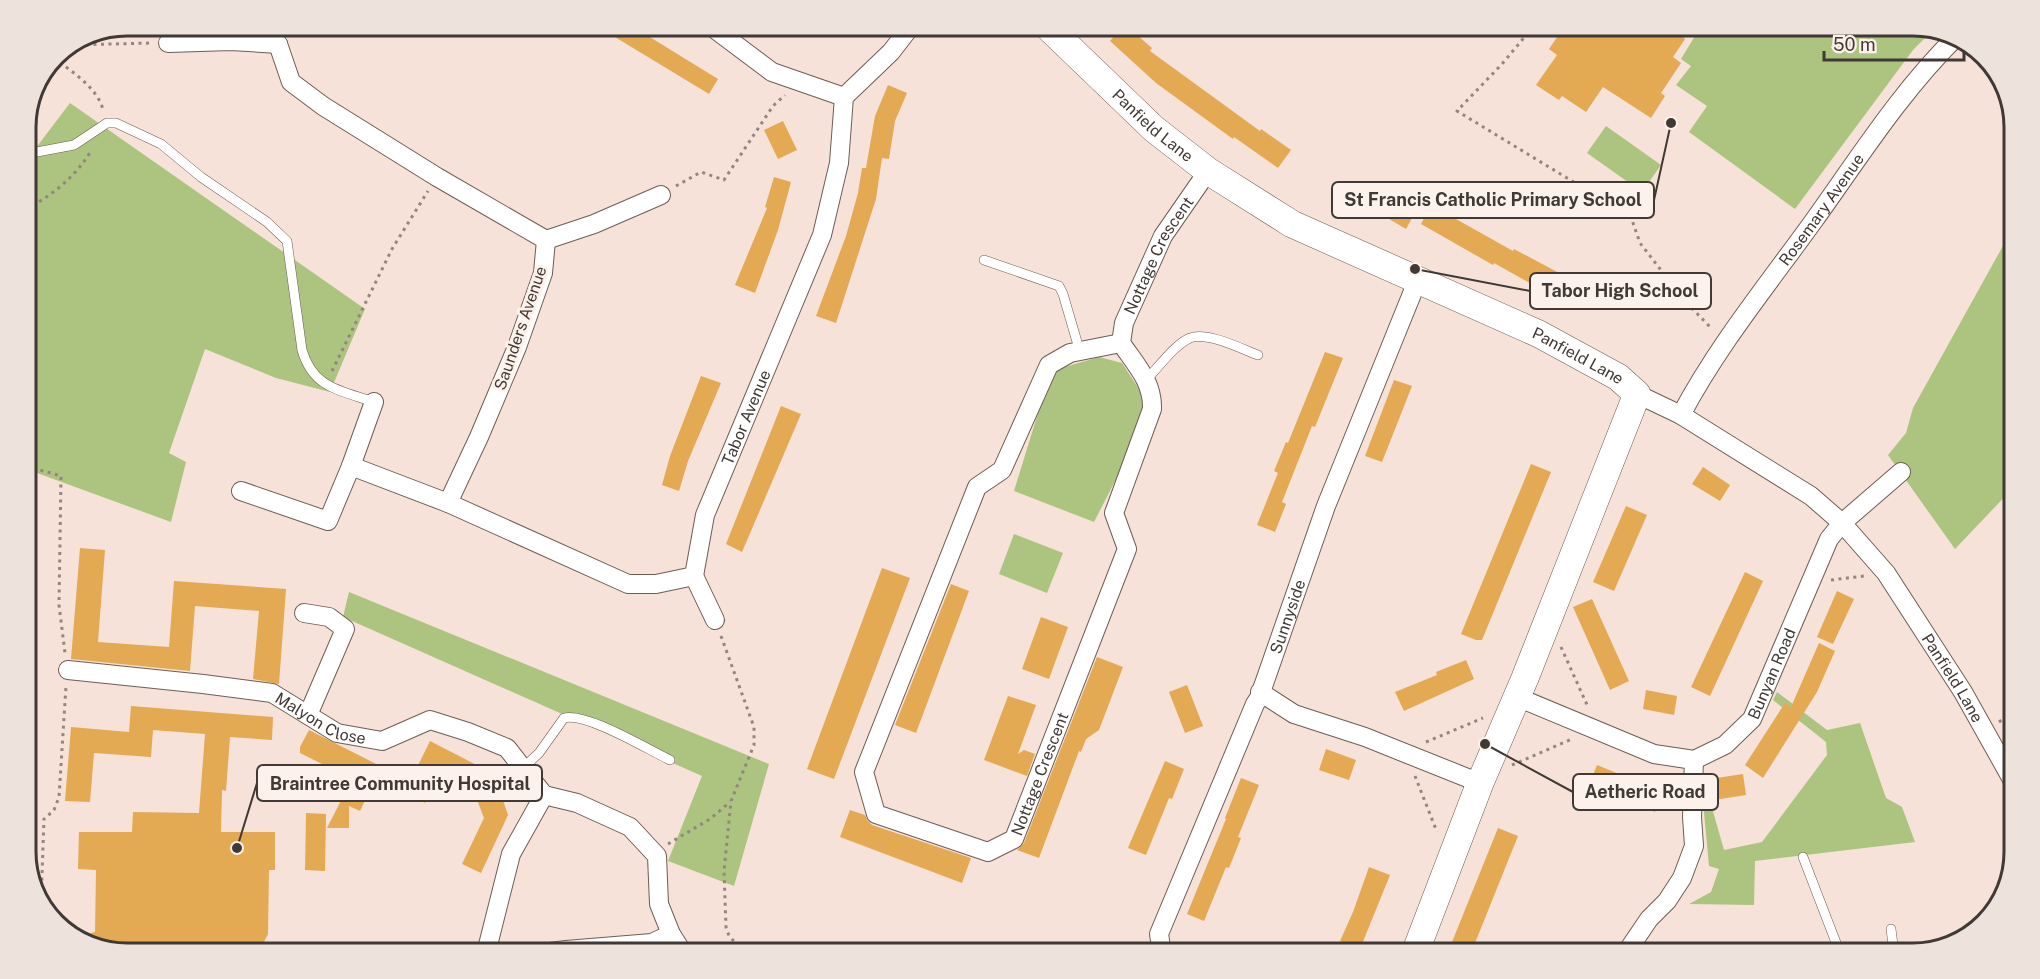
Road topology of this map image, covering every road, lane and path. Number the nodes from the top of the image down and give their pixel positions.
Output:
1 (724, 36) edge
2 (903, 36) edge
3 (1057, 36) edge
4 (1525, 36) edge
5 (280, 38) edge
6 (168, 43) joint
7 (1949, 44) edge
8 (89, 45) edge
9 (800, 82) junction
10 (844, 97) junction
11 (36, 152) edge
12 (1208, 171) junction
13 (437, 177) junction
14 (661, 195) joint
15 (546, 240) junction
16 (984, 260) dead end
17 (1418, 279) junction
18 (1121, 343) junction
19 (1726, 343) junction
20 (1080, 352) junction
21 (1258, 355) dead end
22 (1146, 380) junction
23 (326, 383) junction
24 (1637, 394) junction
25 (374, 402) joint
26 (1681, 415) junction
27 (351, 466) junction
28 (1901, 472) dead end
29 (241, 491) dead end
30 (448, 503) junction
31 (1842, 522) junction
32 (1814, 572) junction
33 (1886, 573) junction
34 (694, 576) junction
35 (304, 613) dead end
36 (715, 621) joint
37 (1544, 629) junction
38 (68, 670) dead end
39 (1260, 692) junction
40 (1513, 706) junction
41 (308, 715) junction
42 (1586, 726) junction
43 (1414, 757) junction
44 (670, 760) dead end
45 (1694, 760) junction
46 (2004, 765) edge
47 (523, 768) junction
48 (1483, 775) junction
49 (544, 795) junction
50 (731, 801) junction
51 (657, 856) junction
52 (1803, 858) dead end
53 (1451, 860) junction
54 (1891, 929) dead end
55 (671, 934) junction
56 (489, 943) edge
57 (652, 943) edge
58 (676, 943) edge
59 (735, 943) edge
60 (1160, 943) edge
61 (1419, 943) edge
62 (1633, 943) edge
63 (1836, 943) edge
64 (1893, 943) edge

1 - 9 street
2 - 10 street
3 - 12 street, Panfield Lane
4 - 19 path
5 - 6 street
5 - 13 street
6 - 8 path
7 - 19 street, Rosemary Avenue
9 - 10 street
9 - 14 path
10 - 34 street, Tabor Avenue
11 - 23 lane
12 - 17 street, Panfield Lane
12 - 18 street, Nottage Crescent
13 - 15 street
13 - 23 path
14 - 15 street
15 - 30 street, Saunders Avenue
16 - 20 lane
17 - 24 street, Panfield Lane
17 - 39 street, Sunnyside
18 - 20 street, Nottage Crescent
18 - 22 street, Nottage Crescent
19 - 26 street, Rosemary Avenue
20 - 22 street, Nottage Crescent
21 - 22 lane
23 - 25 lane
24 - 26 street, Panfield Lane
24 - 37 street
25 - 27 street
26 - 31 street, Panfield Lane
27 - 29 street
27 - 30 street
28 - 31 street, Bunyan Road
30 - 34 street
31 - 32 street, Bunyan Road
31 - 33 street, Panfield Lane
32 - 33 path
32 - 45 street, Bunyan Road
33 - 46 street, Panfield Lane
34 - 36 street
35 - 41 street
36 - 50 path
37 - 40 street
37 - 42 path
38 - 41 street, Malyon Close
39 - 43 street
39 - 60 street, Sunnyside
40 - 42 street
40 - 43 path
40 - 48 street
41 - 47 street, Malyon Close
42 - 45 street
42 - 48 path
43 - 48 street
43 - 53 path
44 - 47 lane
45 - 62 street
47 - 49 street, Malyon Close
48 - 53 street
49 - 51 street
49 - 56 street
50 - 51 path
50 - 59 path
51 - 55 street
52 - 63 lane
53 - 61 street
54 - 64 lane
55 - 57 street
55 - 58 street

